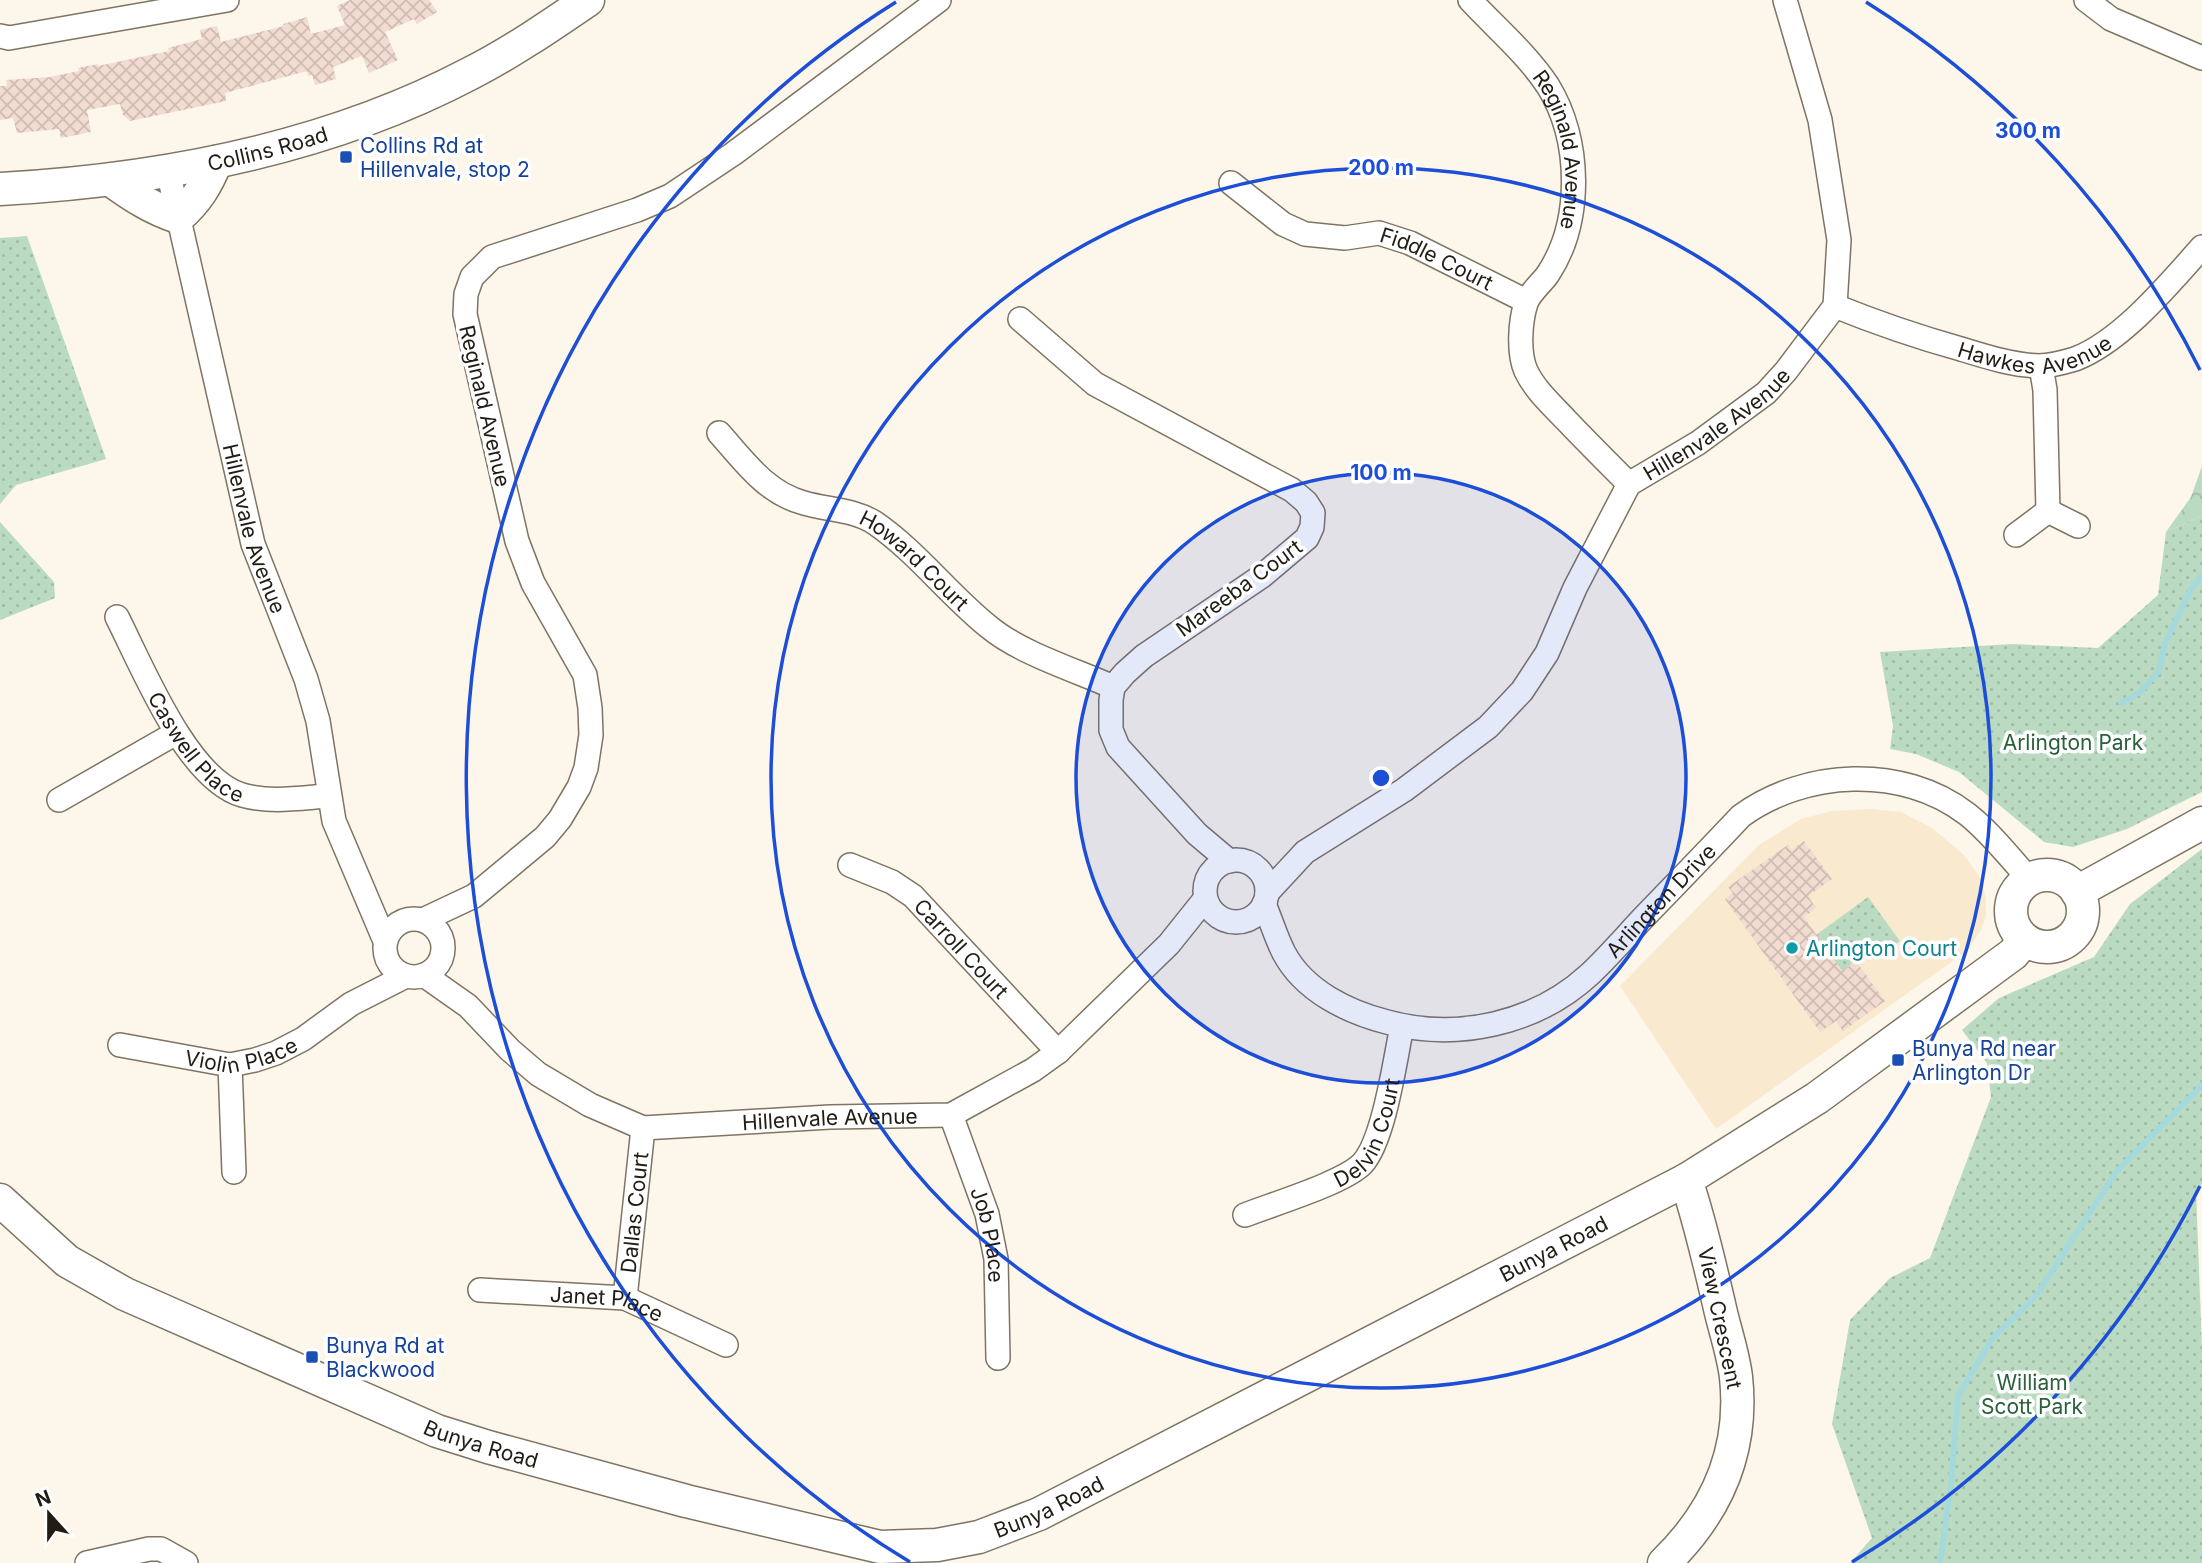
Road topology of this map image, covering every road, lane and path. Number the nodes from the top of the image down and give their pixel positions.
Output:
1 (227, 0) edge
2 (588, 0) edge
3 (939, 0) edge
4 (1470, 0) edge
5 (1785, 0) edge
6 (2086, 0) edge
7 (0, 36) edge
8 (2202, 58) edge
9 (216, 162) junction
10 (168, 172) junction
11 (111, 180) junction
12 (1231, 183) dead end
13 (0, 189) edge
14 (178, 217) junction
15 (2202, 247) edge
16 (1526, 301) junction
17 (1835, 306) junction
18 (1020, 319) dead end
19 (2042, 366) junction
20 (719, 433) dead end
21 (1629, 484) junction
22 (2048, 511) junction
23 (2078, 526) dead end
24 (2016, 535) dead end
25 (117, 617) dead end
26 (1113, 687) junction
27 (176, 733) junction
28 (328, 796) junction
29 (59, 800) dead end
30 (2202, 823) edge
31 (1305, 852) junction
32 (850, 865) dead end
33 (1253, 865) junction
34 (1220, 867) junction
35 (358, 878) junction
36 (2030, 880) junction
37 (2077, 892) junction
38 (474, 896) junction
39 (1205, 899) junction
40 (1265, 899) junction
41 (412, 920) junction
42 (1230, 921) junction
43 (2025, 940) junction
44 (1169, 944) junction
45 (443, 948) junction
46 (386, 950) junction
47 (1284, 954) junction
48 (415, 976) junction
49 (351, 1004) junction
50 (468, 1006) junction
51 (1402, 1026) junction
52 (120, 1045) dead end
53 (1058, 1052) junction
54 (230, 1065) junction
55 (951, 1115) junction
56 (643, 1128) junction
57 (233, 1171) dead end
58 (1686, 1180) junction
59 (0, 1200) edge
60 (1245, 1215) dead end
61 (480, 1290) dead end
62 (625, 1298) junction
63 (726, 1345) dead end
64 (998, 1359) dead end
65 (881, 1555) edge
66 (87, 1563) edge
67 (186, 1563) edge
68 (1664, 1563) edge

1 - 7 street
2 - 9 street, Collins Road
3 - 38 street, Reginald Avenue
4 - 16 street, Reginald Avenue
5 - 17 street
6 - 8 street
9 - 10 street, Collins Road
9 - 14 street
10 - 11 street, Collins Road
10 - 14 street, Hillenvale Avenue
11 - 13 street, Collins Road
11 - 14 street
12 - 16 street, Fiddle Court
14 - 28 street, Hillenvale Avenue
15 - 19 street, Hawkes Avenue
16 - 21 street
17 - 19 street, Hawkes Avenue
17 - 21 street, Hillenvale Avenue
18 - 26 street, Mareeba Court
19 - 22 street
20 - 26 street, Howard Court
21 - 31 street, Hillenvale Avenue
22 - 23 street
22 - 24 street
25 - 27 street, Caswell Place
26 - 34 street
27 - 28 street, Caswell Place
27 - 29 street
28 - 35 street, Hillenvale Avenue
30 - 37 street
31 - 33 street, Hillenvale Avenue
31 - 40 street, Hillenvale Avenue
32 - 53 street, Carroll Court
33 - 34 street
33 - 40 street
34 - 39 street
35 - 41 street, Hillenvale Avenue
35 - 46 street, Hillenvale Avenue
36 - 37 street
36 - 43 street
36 - 51 street, Arlington Drive
37 - 43 street
38 - 41 street, Reginald Avenue
38 - 45 street, Reginald Avenue
39 - 42 street
39 - 44 street, Hillenvale Avenue
40 - 42 street
40 - 47 street, Arlington Drive
41 - 45 street
41 - 46 street
42 - 44 street, Hillenvale Avenue
42 - 47 street, Arlington Drive
43 - 58 street, Bunya Road
44 - 53 street, Hillenvale Avenue
45 - 48 street
45 - 50 street, Hillenvale Avenue
46 - 48 street
46 - 49 street, Violin Place
47 - 51 street, Arlington Drive
48 - 49 street, Violin Place
48 - 50 street, Hillenvale Avenue
49 - 54 street, Violin Place
50 - 56 street, Hillenvale Avenue
51 - 60 street, Delvin Court
52 - 54 street, Violin Place
53 - 55 street, Hillenvale Avenue
54 - 57 street
55 - 56 street, Hillenvale Avenue
55 - 64 street, Job Place
56 - 62 street, Dallas Court
58 - 65 street, Bunya Road
58 - 68 street, View Crescent
59 - 65 street, Bunya Road
61 - 62 street, Janet Place
62 - 63 street, Janet Place
66 - 67 street

